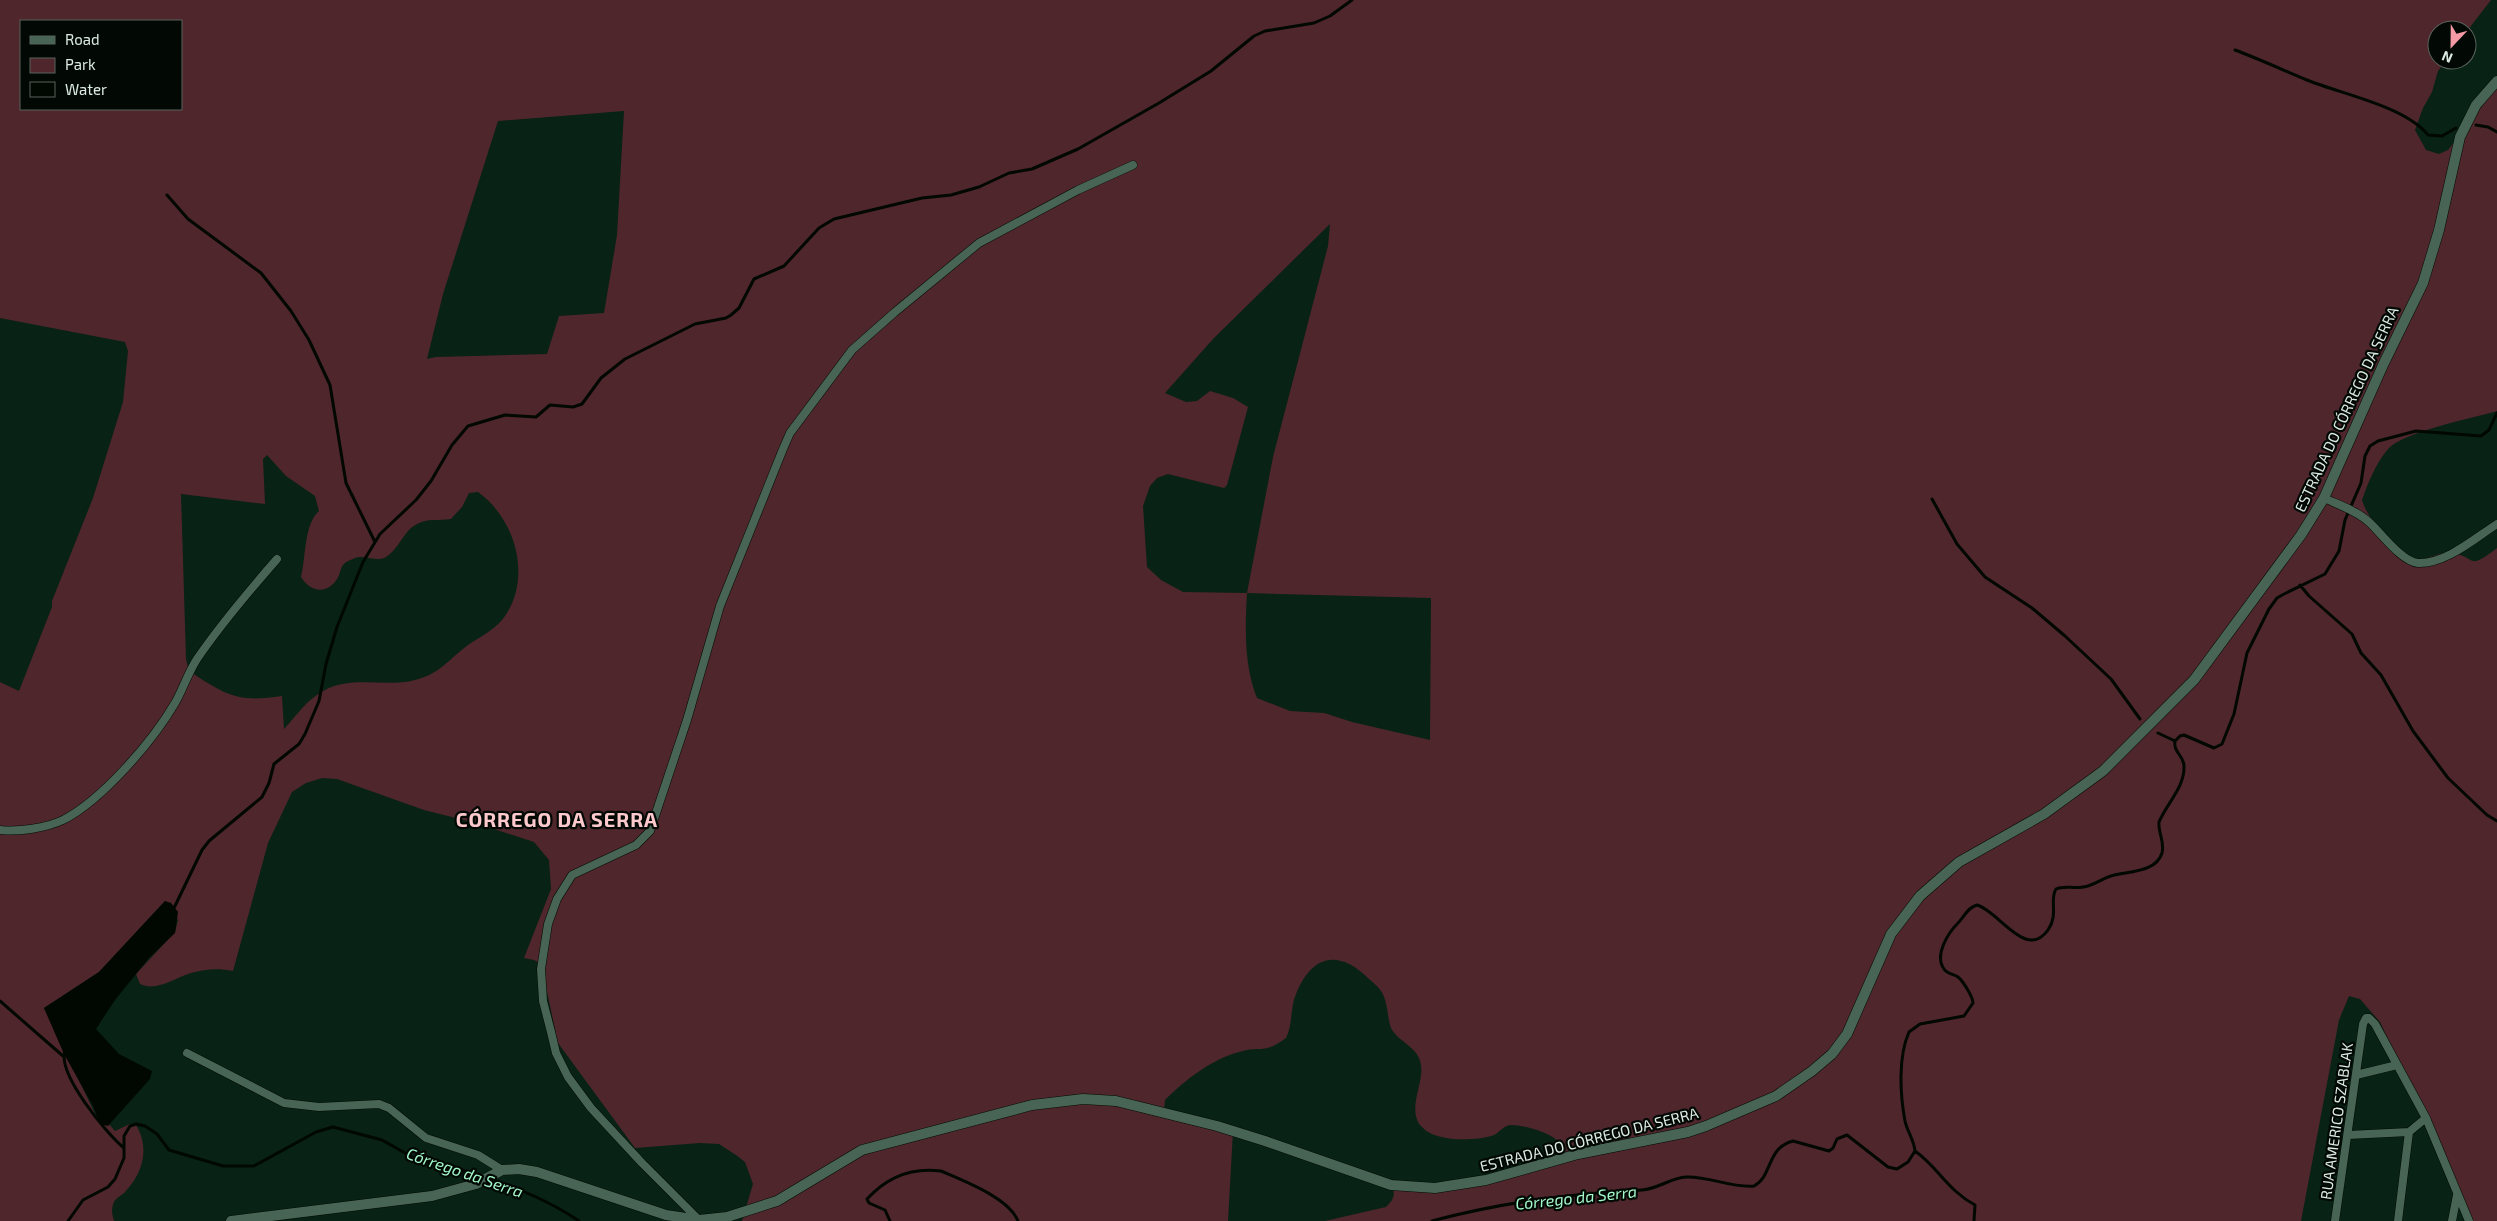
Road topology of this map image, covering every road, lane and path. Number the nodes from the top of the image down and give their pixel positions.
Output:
1 (2497, 81) edge
2 (1133, 165) dead end
3 (2324, 498) junction
4 (2497, 524) edge
5 (277, 559) dead end
6 (0, 830) edge
7 (187, 1053) dead end
8 (2397, 1065) junction
9 (2356, 1075) junction
10 (2426, 1118) junction
11 (2409, 1132) junction
12 (2348, 1135) junction
13 (502, 1170) junction
14 (2457, 1195) junction
15 (699, 1220) junction
16 (231, 1221) edge
17 (2336, 1221) edge
18 (2398, 1221) edge
19 (2452, 1221) edge
20 (2470, 1221) edge

1 - 3 street, ESTRADA DO CÓRREGO DA SERRA
2 - 15 street
3 - 4 street
3 - 15 street, ESTRADA DO CÓRREGO DA SERRA
5 - 6 street
7 - 13 street
8 - 9 street
8 - 9 street, RUA AMERICO SZABLAK
8 - 10 street
9 - 12 street, RUA AMERICO SZABLAK
10 - 11 street
10 - 14 street
11 - 12 street
11 - 18 street
12 - 17 street, RUA AMERICO SZABLAK
13 - 15 street, ESTRADA DO CÓRREGO DA SERRA
13 - 16 street
14 - 19 street
14 - 20 street

